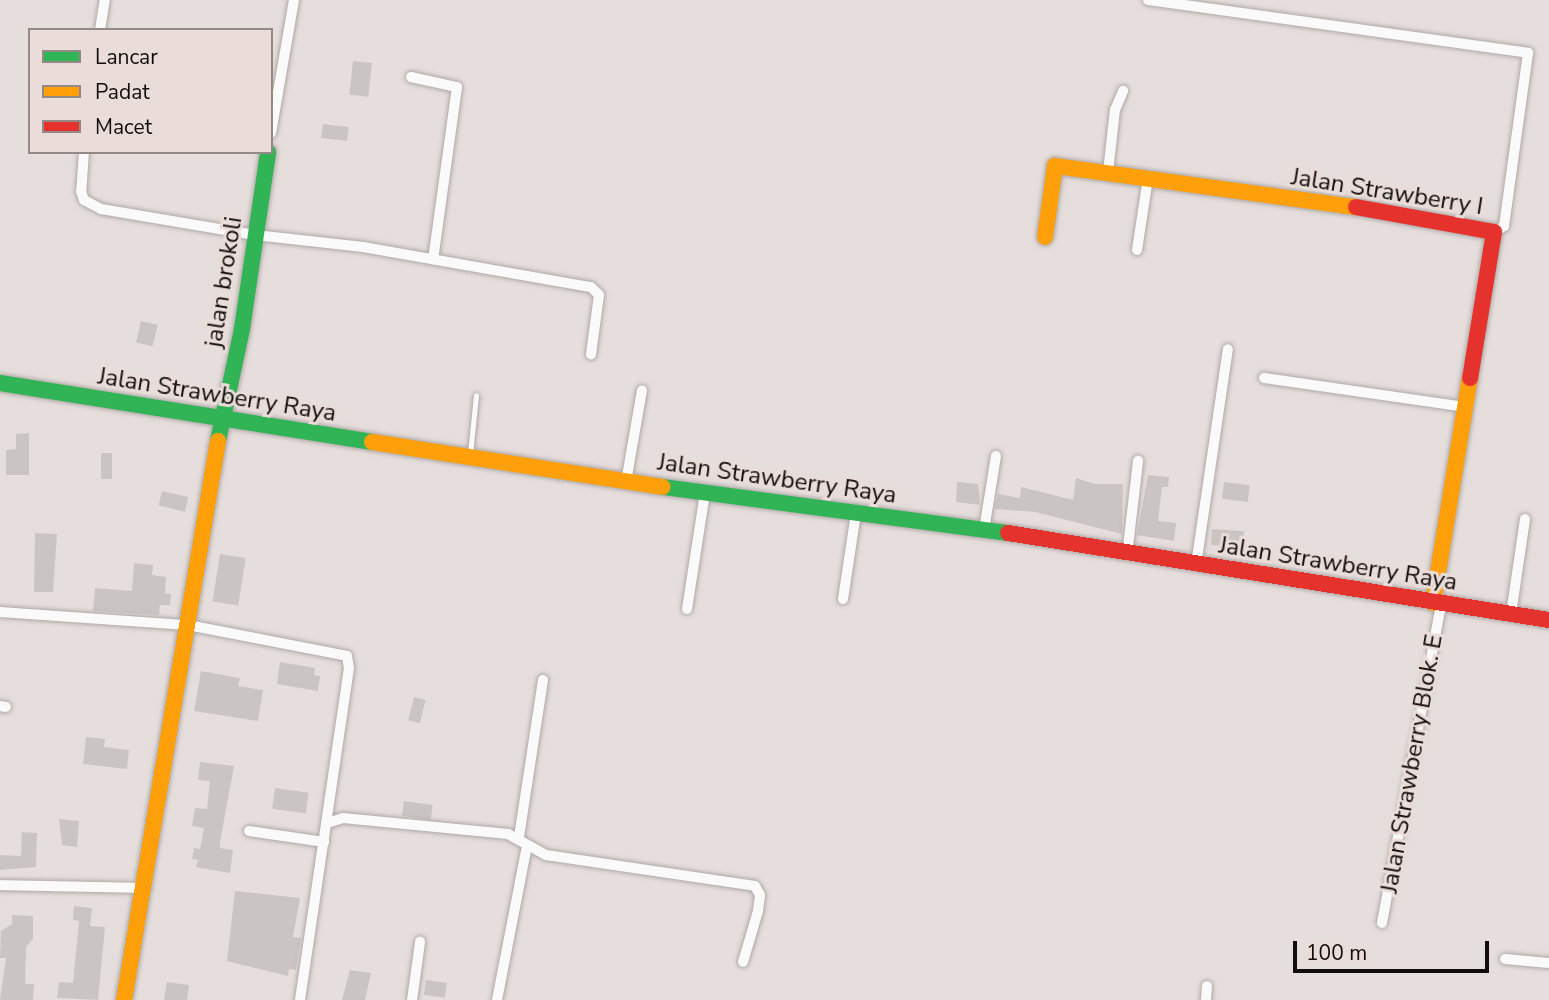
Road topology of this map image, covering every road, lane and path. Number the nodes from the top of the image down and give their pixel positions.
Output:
1 (105, 0) edge
2 (294, 0) edge
3 (1148, 0) edge
4 (100, 28) edge
5 (411, 77) dead end
6 (1123, 91) dead end
7 (273, 121) edge
8 (84, 154) edge
9 (268, 154) edge
10 (1108, 172) junction
11 (1148, 178) junction
12 (1494, 232) junction
13 (255, 235) junction
14 (1045, 237) dead end
15 (1138, 250) dead end
16 (433, 259) junction
17 (1228, 349) dead end
18 (592, 354) dead end
19 (1264, 378) dead end
20 (0, 383) edge
21 (642, 390) dead end
22 (476, 396) dead end
23 (1465, 407) junction
24 (222, 418) junction
25 (996, 456) dead end
26 (469, 457) junction
27 (1138, 461) dead end
28 (626, 482) junction
29 (705, 493) junction
30 (856, 513) junction
31 (1525, 519) dead end
32 (984, 530) junction
33 (1127, 555) junction
34 (1196, 565) junction
35 (843, 599) dead end
36 (1437, 604) junction
37 (687, 609) dead end
38 (0, 612) edge
39 (1511, 614) junction
40 (1549, 620) edge
41 (188, 625) junction
42 (543, 680) dead end
43 (327, 823) junction
44 (249, 831) dead end
45 (519, 837) junction
46 (324, 842) junction
47 (527, 846) junction
48 (0, 885) edge
49 (141, 888) junction
50 (1382, 923) dead end
51 (419, 942) dead end
52 (1506, 960) dead end
53 (743, 962) dead end
54 (1549, 963) edge
55 (1208, 986) dead end
56 (124, 1000) edge
57 (300, 1000) edge
58 (412, 1000) edge
59 (497, 1000) edge
60 (1206, 1000) edge

1 - 4 street
2 - 7 street
3 - 12 street
5 - 16 street
6 - 10 street
8 - 13 street
9 - 13 street, jalan brokoli
10 - 11 street, Jalan Strawberry I
10 - 14 street, Jalan Strawberry I
11 - 12 street, Jalan Strawberry I
11 - 15 street
12 - 23 street, Jalan Strawberry I
13 - 16 street
13 - 24 street, jalan brokoli
16 - 18 street
17 - 34 street
19 - 23 street
20 - 24 street, Jalan Strawberry Raya
21 - 28 street
22 - 26 lane
23 - 36 street, Jalan Strawberry I
24 - 26 street, Jalan Strawberry Raya
24 - 41 street, jalan brokoli
25 - 32 street
26 - 28 street, Jalan Strawberry Raya
27 - 33 street
28 - 29 street, Jalan Strawberry Raya
29 - 30 street, Jalan Strawberry Raya
29 - 37 street
30 - 32 street, Jalan Strawberry Raya
30 - 35 street
31 - 39 street
32 - 33 street, Jalan Strawberry Raya
33 - 34 street, Jalan Strawberry Raya
34 - 36 street, Jalan Strawberry Raya
36 - 39 street, Jalan Strawberry Raya
36 - 50 street, Jalan Strawberry Blok. E
38 - 41 street
39 - 40 street, Jalan Strawberry Raya
41 - 43 street
41 - 49 street, jalan brokoli
42 - 45 street
43 - 45 street
43 - 46 street
44 - 46 street
45 - 47 street
46 - 57 street
47 - 53 street
47 - 59 street
48 - 49 street
49 - 56 street, jalan brokoli
51 - 58 street
52 - 54 street
55 - 60 street

